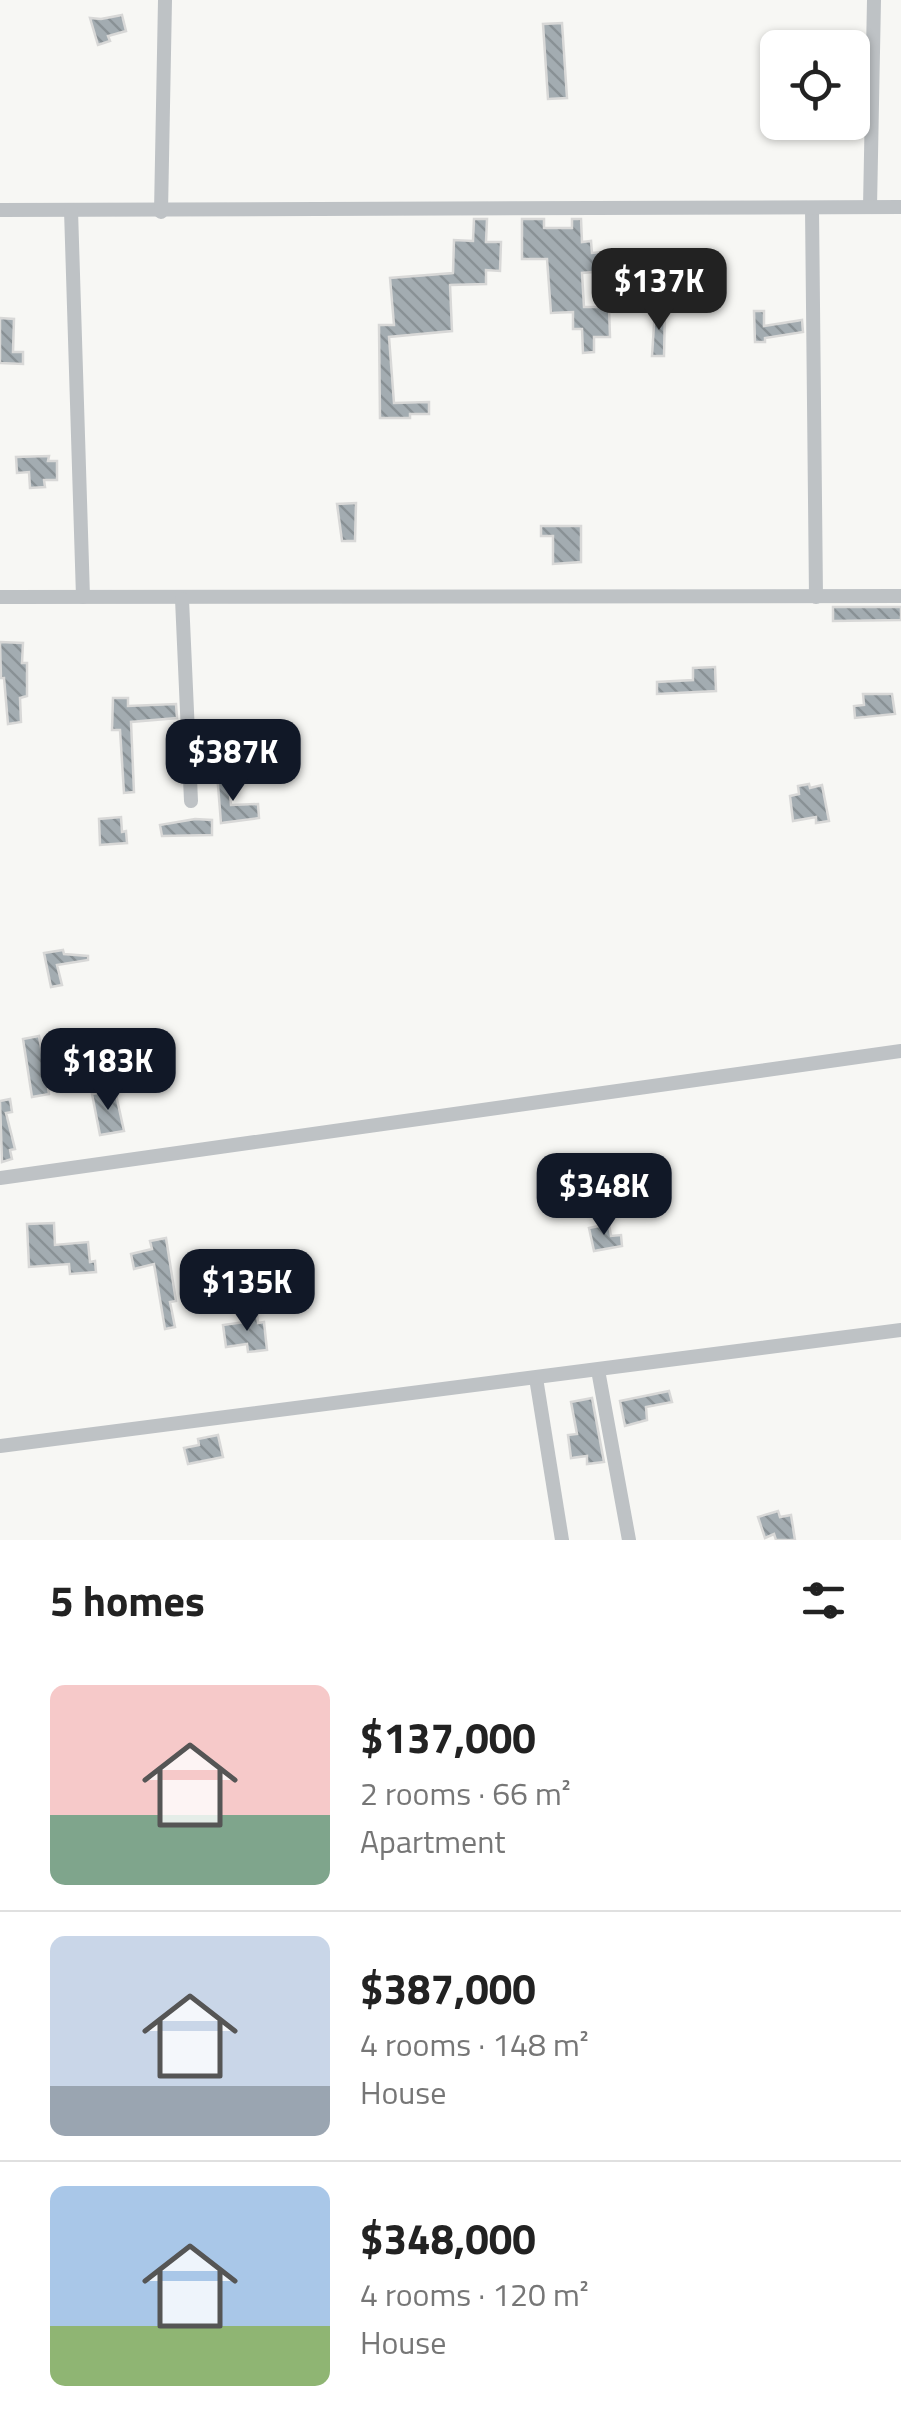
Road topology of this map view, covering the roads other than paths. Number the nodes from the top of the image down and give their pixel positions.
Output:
1 (165, 0) edge
2 (874, 0) edge
3 (870, 207) junction
4 (901, 207) edge
5 (812, 208) junction
6 (0, 210) edge
7 (72, 210) junction
8 (161, 212) junction
9 (901, 596) edge
10 (83, 597) junction
11 (816, 597) junction
12 (0, 598) edge
13 (182, 599) junction
14 (191, 801) dead end
15 (901, 1051) edge
16 (0, 1178) edge
17 (901, 1330) edge
18 (598, 1370) junction
19 (536, 1378) junction
20 (0, 1446) edge
21 (562, 1540) edge
22 (629, 1540) edge

1 - 8 street
2 - 3 street
3 - 4 street
3 - 5 street
5 - 8 street
5 - 11 street
6 - 7 street
7 - 8 street
7 - 10 street
9 - 11 street
10 - 12 street
10 - 13 street
11 - 13 street
13 - 14 street
15 - 16 street
17 - 18 street
18 - 19 street
18 - 22 street
19 - 20 street
19 - 21 street

